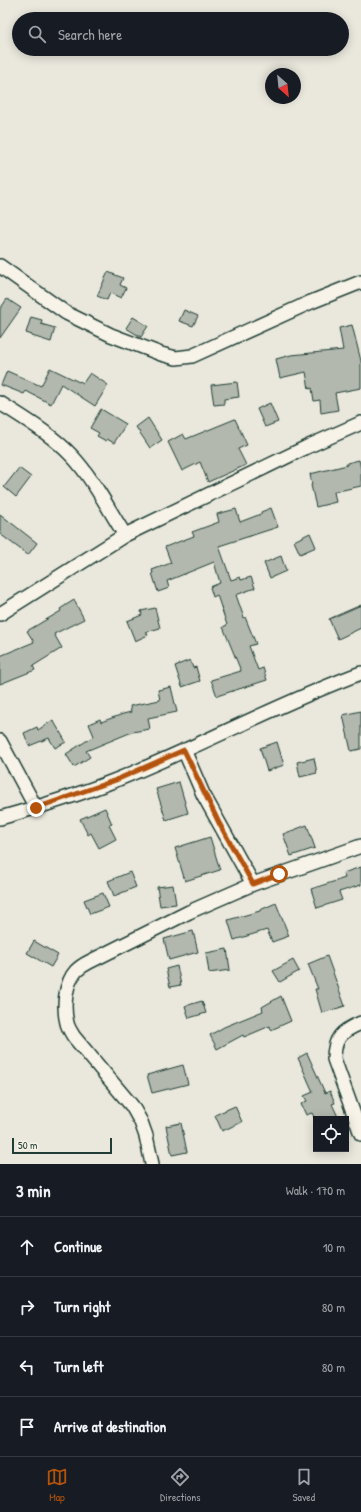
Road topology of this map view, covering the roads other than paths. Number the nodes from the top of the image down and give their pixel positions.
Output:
1 (0, 266) edge
2 (361, 282) edge
3 (0, 403) edge
4 (361, 423) edge
5 (125, 535) junction
6 (0, 614) edge
7 (361, 673) edge
8 (0, 741) edge
9 (184, 750) junction
10 (36, 808) junction
11 (0, 818) edge
12 (361, 846) edge
13 (253, 884) junction
14 (361, 1023) edge
15 (361, 1134) edge
16 (152, 1164) edge

1 - 2 street
3 - 5 street
4 - 5 street
5 - 6 street
7 - 9 street
8 - 10 street
9 - 10 street
9 - 13 street
10 - 11 street
12 - 13 street
13 - 16 street
14 - 15 street

